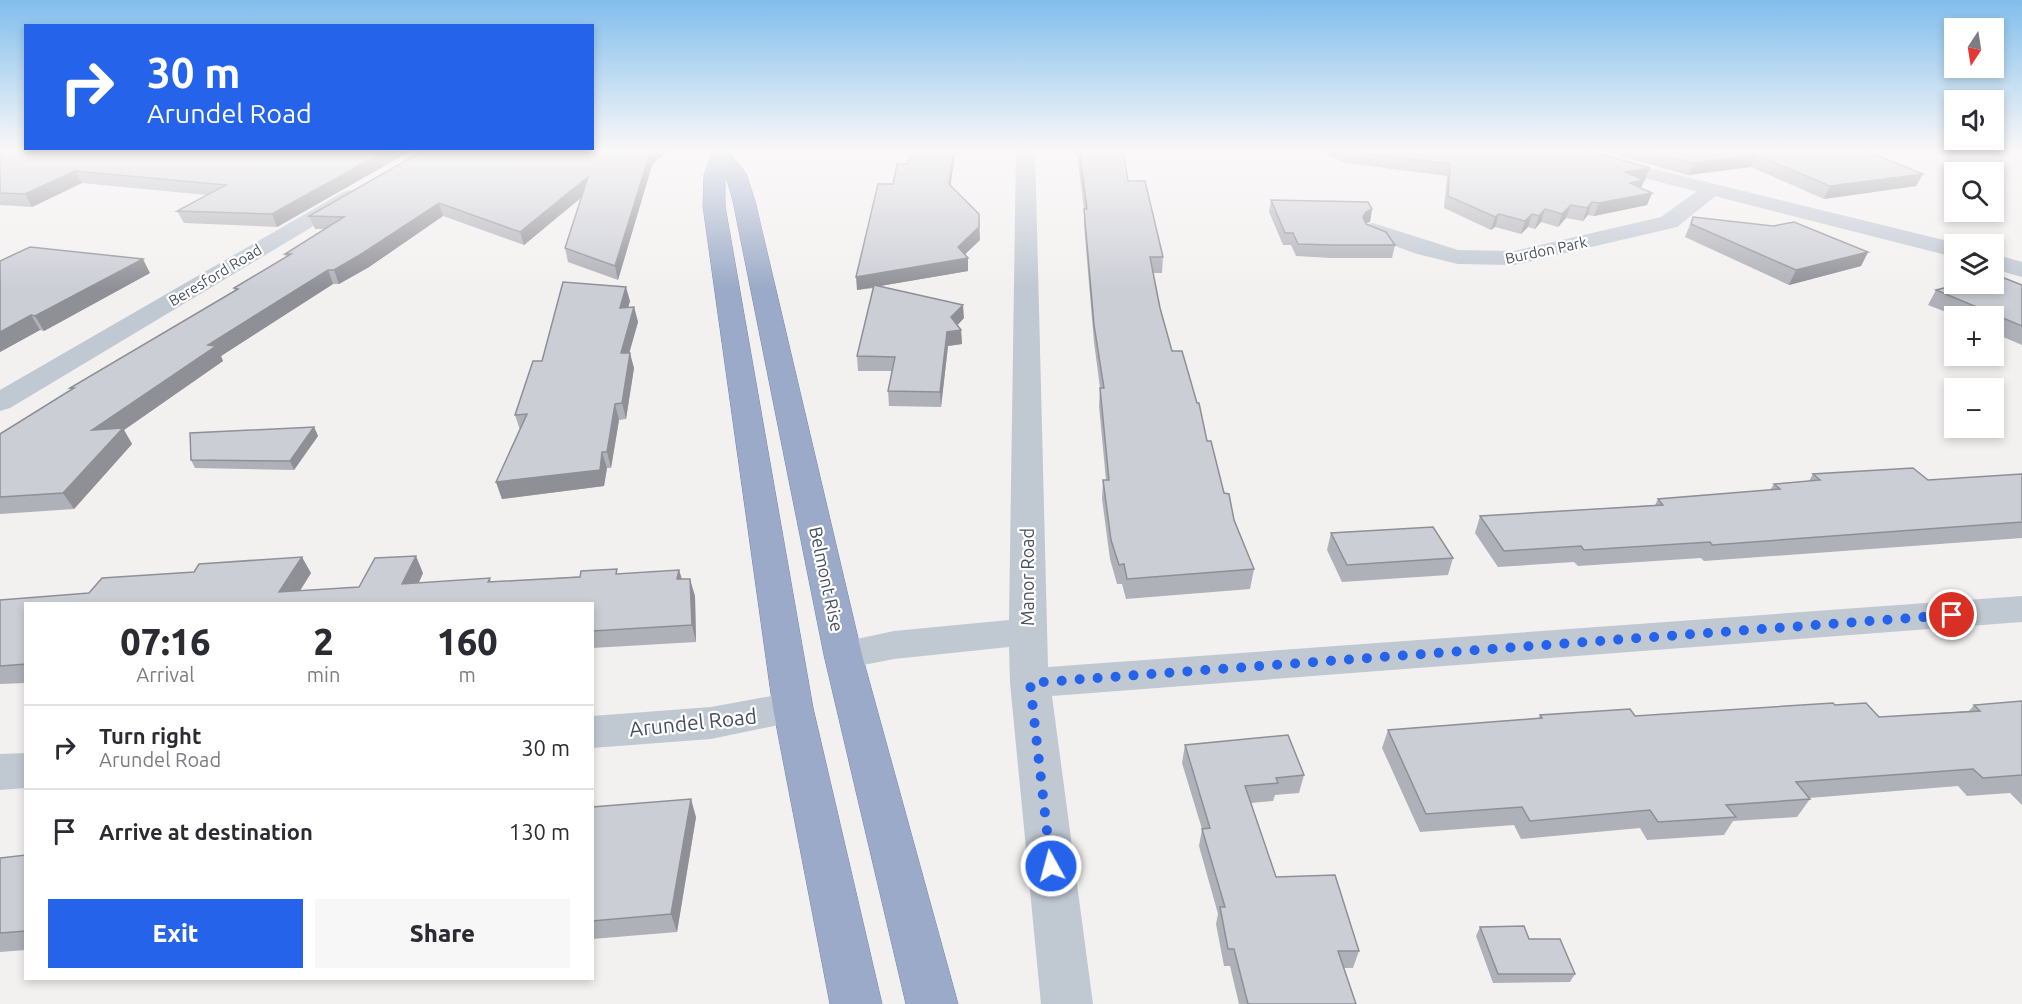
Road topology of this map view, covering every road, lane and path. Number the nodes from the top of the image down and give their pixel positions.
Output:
1 (350, 196) edge
2 (714, 196) edge
3 (742, 196) edge
4 (1024, 196) edge
5 (1703, 196) edge
6 (1734, 196) edge
7 (1373, 230) edge
8 (1944, 248) edge
9 (2004, 264) edge
10 (2022, 270) edge
11 (0, 402) edge
12 (2022, 609) edge
13 (1027, 632) junction
14 (843, 655) junction
15 (1030, 683) junction
16 (793, 708) junction
17 (594, 732) edge
18 (24, 770) edge
19 (0, 772) edge
20 (856, 1004) edge
21 (932, 1004) edge
22 (1067, 1004) edge

1 - 11 street, Beresford Road
2 - 16 highway, Belmont Rise
3 - 14 highway, Belmont Rise
4 - 13 street, Manor Road
5 - 7 street, Burdon Park
6 - 8 street
9 - 10 street
12 - 15 street
13 - 14 street
13 - 15 street, Manor Road
14 - 21 highway, Belmont Rise
15 - 22 street, Manor Road
16 - 17 street, Arundel Road
16 - 20 highway, Belmont Rise
18 - 19 street

